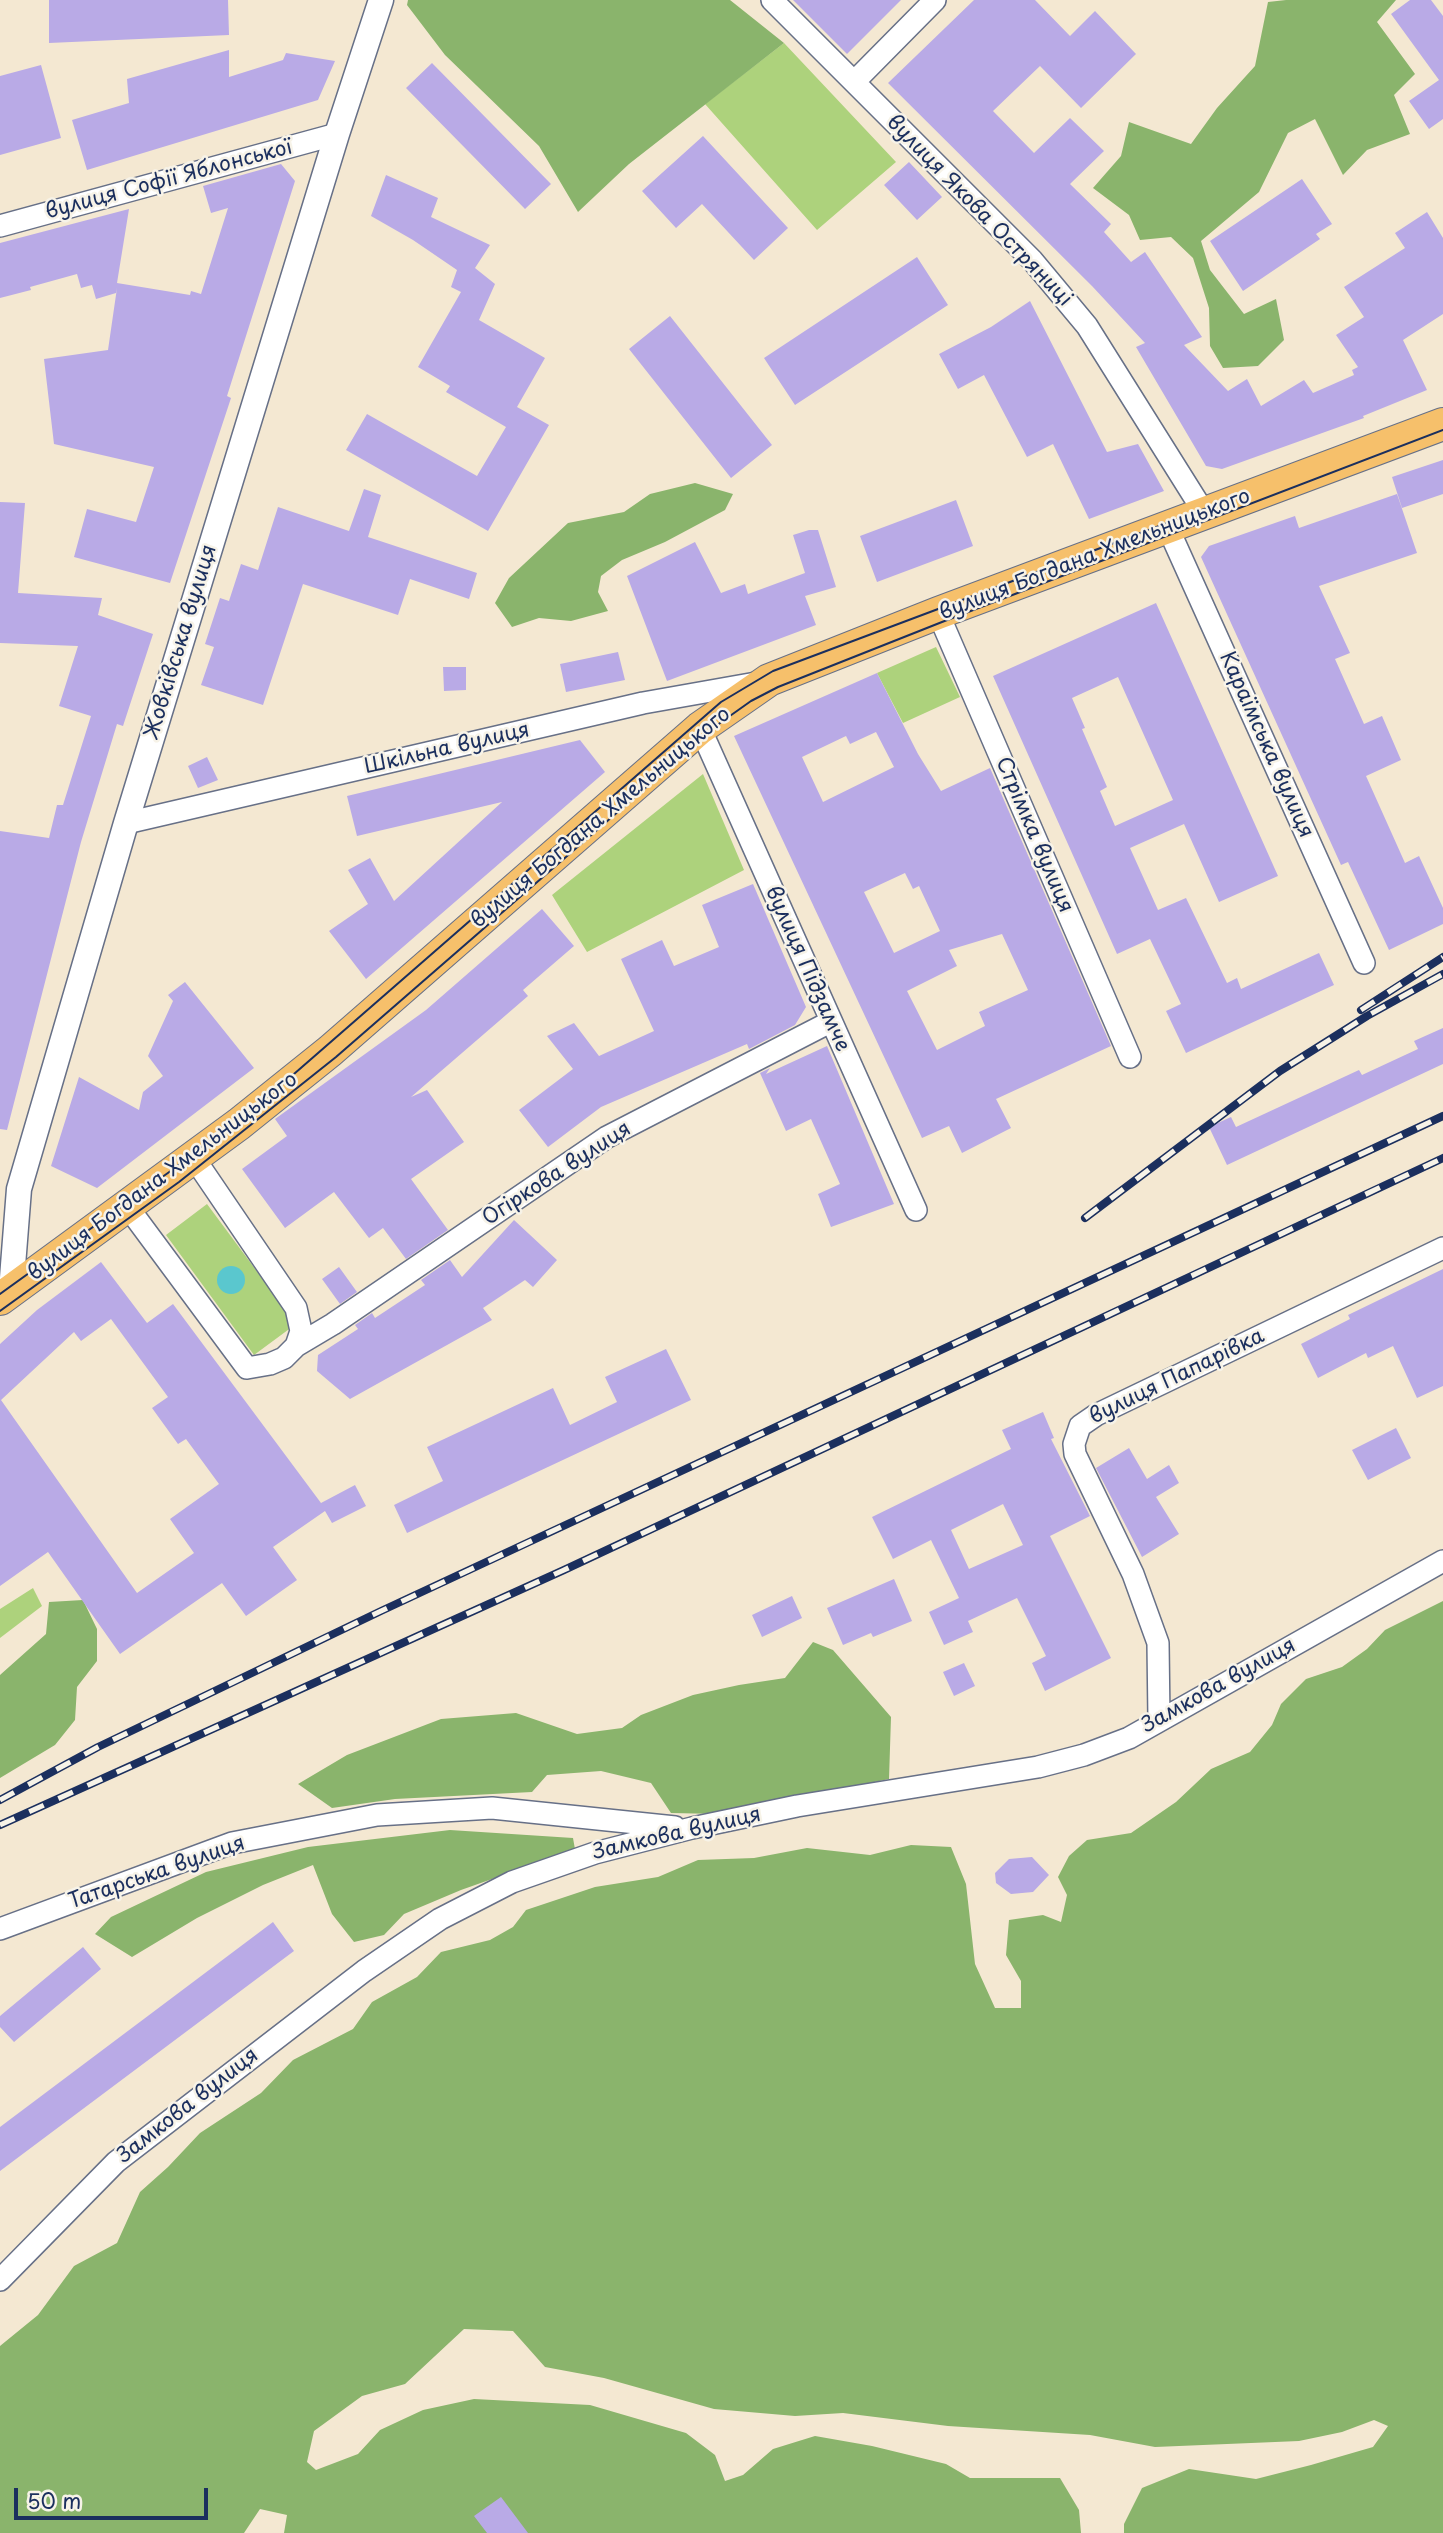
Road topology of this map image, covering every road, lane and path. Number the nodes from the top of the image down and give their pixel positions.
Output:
1 (381, 0) edge
2 (772, 0) edge
3 (935, 0) edge
4 (853, 82) junction
5 (337, 134) junction
6 (0, 226) edge
7 (1443, 424) edge
8 (1205, 514) junction
9 (1168, 528) junction
10 (938, 613) junction
11 (769, 680) junction
12 (700, 728) junction
13 (126, 823) junction
14 (1364, 963) dead end
15 (830, 1022) junction
16 (1130, 1057) dead end
17 (194, 1158) junction
18 (127, 1206) junction
19 (916, 1210) dead end
20 (1443, 1248) edge
21 (6, 1295) edge
22 (296, 1346) junction
23 (1443, 1561) edge
24 (1159, 1720) junction
25 (692, 1828) junction
26 (0, 1929) edge
27 (0, 2280) edge

1 - 5 street, Жовківська вулиця
2 - 4 street, вулиця Якова Остряниці
3 - 4 street
4 - 8 street, вулиця Якова Остряниці
5 - 6 street, вулиця Софії Яблонської
5 - 13 street, Жовківська вулиця
7 - 8 main road, вулиця Богдана Хмельницького
8 - 9 main road, вулиця Богдана Хмельницького
9 - 10 main road, вулиця Богдана Хмельницького
9 - 14 street, Караїмська вулиця
10 - 11 main road, вулиця Богдана Хмельницького
10 - 16 street, Стрімка вулиця
11 - 12 main road, вулиця Богдана Хмельницького
11 - 13 street, Шкільна вулиця
12 - 15 street, вулиця Підзамче
12 - 17 main road, вулиця Богдана Хмельницького
13 - 21 street, Жовківська вулиця
15 - 19 street, вулиця Підзамче
15 - 22 street, Огіркова вулиця
17 - 18 main road, вулиця Богдана Хмельницького
17 - 22 street
18 - 21 main road, вулиця Богдана Хмельницького
18 - 22 street, Огіркова вулиця
20 - 24 street, вулиця Папарівка
23 - 24 street, Замкова вулиця
24 - 25 street, Замкова вулиця
25 - 26 street, Татарська вулиця
25 - 27 street, Замкова вулиця

